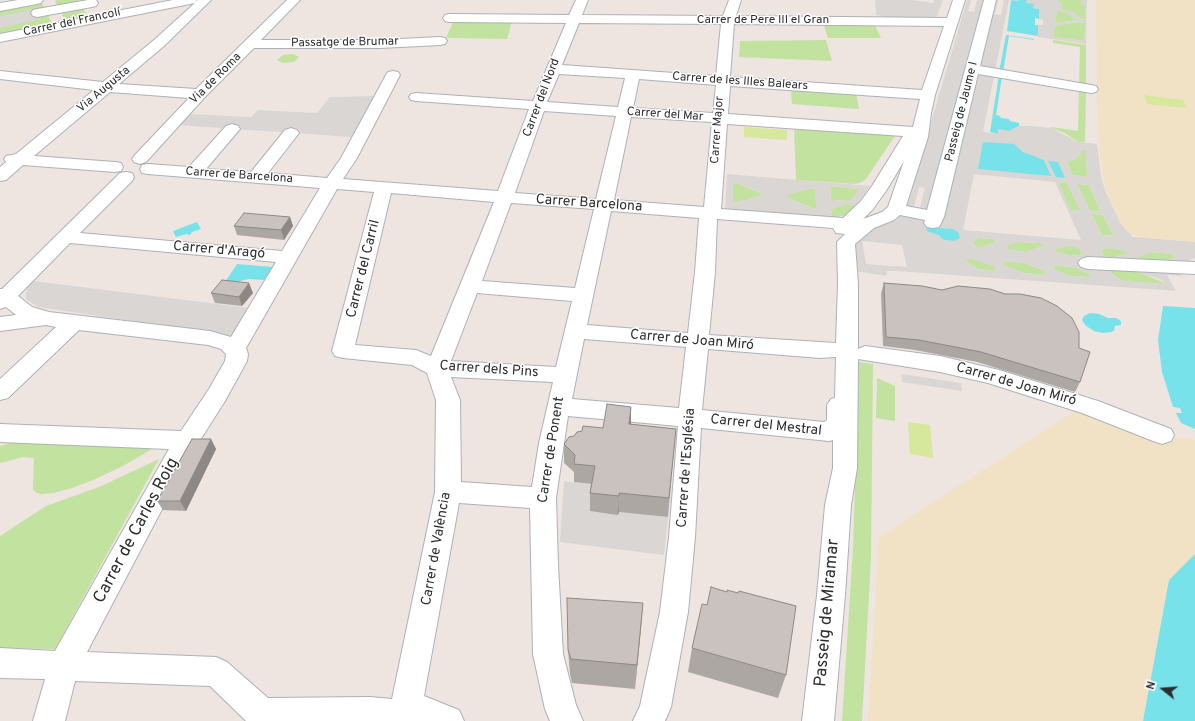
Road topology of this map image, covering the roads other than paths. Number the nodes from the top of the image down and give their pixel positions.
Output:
1 (37, 0) edge
2 (191, 0) edge
3 (205, 0) edge
4 (294, 0) edge
5 (582, 0) edge
6 (734, 0) edge
7 (959, 0) edge
8 (990, 0) edge
9 (91, 1) edge
10 (48, 5) edge
11 (0, 7) edge
12 (938, 13) dead end
13 (37, 14) dead end
14 (101, 17) junction
15 (449, 18) dead end
16 (575, 18) junction
17 (955, 18) junction
18 (728, 21) junction
19 (59, 25) junction
20 (6, 33) edge
21 (440, 40) dead end
22 (250, 44) junction
23 (553, 69) junction
24 (972, 69) junction
25 (0, 74) edge
26 (393, 75) dead end
27 (633, 75) junction
28 (107, 87) junction
29 (722, 87) junction
30 (1091, 89) dead end
31 (200, 94) junction
32 (737, 94) dead end
33 (928, 95) junction
34 (416, 97) dead end
35 (538, 106) junction
36 (625, 112) junction
37 (923, 113) junction
38 (720, 119) junction
39 (232, 128) dead end
40 (292, 133) dead end
41 (909, 133) junction
42 (0, 158) edge
43 (19, 159) junction
44 (144, 164) junction
45 (120, 172) junction
46 (193, 173) junction
47 (0, 176) edge
48 (256, 178) junction
49 (331, 184) junction
50 (384, 188) junction
51 (504, 197) junction
52 (604, 205) junction
53 (902, 205) junction
54 (710, 213) junction
55 (808, 221) junction
56 (846, 224) junction
57 (868, 224) junction
58 (65, 237) junction
59 (836, 247) junction
60 (288, 257) junction
61 (1088, 264) dead end
62 (1195, 268) edge
63 (848, 276) junction
64 (469, 286) junction
65 (583, 295) junction
66 (2, 297) edge
67 (48, 319) junction
68 (74, 322) junction
69 (0, 324) edge
70 (575, 331) junction
71 (698, 341) junction
72 (833, 341) junction
73 (235, 348) junction
74 (343, 351) joint
75 (865, 354) dead end
76 (437, 368) junction
77 (566, 375) junction
78 (846, 375) junction
79 (0, 392) edge
80 (559, 407) junction
81 (690, 418) junction
82 (831, 430) junction
83 (0, 433) edge
84 (1162, 435) dead end
85 (187, 440) junction
86 (448, 492) junction
87 (838, 505) junction
88 (549, 514) junction
89 (0, 663) edge
90 (64, 664) junction
91 (403, 718) edge
92 (49, 721) edge
93 (448, 721) edge
94 (567, 721) edge
95 (649, 721) edge
96 (818, 721) edge

1 - 11 street
2 - 14 street, Carrer del Francolí
3 - 28 street, Via Augusta
4 - 22 street, Via de Roma
5 - 16 street, Carrer del Nord
6 - 18 street, Carrer Major
7 - 17 street
8 - 24 street, Passeig de Jaume I
9 - 10 street
9 - 14 street
10 - 13 street
10 - 19 street
12 - 17 street
14 - 19 street, Carrer del Francolí
15 - 16 street
16 - 18 street, Carrer de Pere III el Gran
16 - 23 street, Carrer del Nord
17 - 18 street, Carrer de Pere III el Gran
17 - 33 street
18 - 29 street, Carrer Major
19 - 20 street, Carrer del Francolí
21 - 22 street, Passatge de Brumar
22 - 31 street, Via de Roma
23 - 27 street, Carrer de les Illes Balears
23 - 35 street, Carrer del Nord
24 - 30 street
24 - 53 street, Passeig de Jaume I
25 - 28 street
26 - 49 street
27 - 29 street, Carrer de les Illes Balears
27 - 36 street, Carrer de Ponent
28 - 31 street
28 - 43 street, Via Augusta
29 - 32 street
29 - 33 street, Carrer de les Illes Balears
29 - 38 street, Carrer Major
31 - 44 street, Via de Roma
33 - 37 street
34 - 35 street, Carrer del Mar
35 - 36 street, Carrer del Mar
35 - 51 street, Carrer del Nord
36 - 38 street, Carrer del Mar
36 - 52 street, Carrer de Ponent
37 - 41 street
37 - 53 street
38 - 41 street, Carrer del Mar
38 - 54 street, Carrer Major
39 - 46 street
40 - 48 street
41 - 53 street
41 - 55 street
41 - 56 street
42 - 43 street
43 - 45 street
43 - 47 street, Via Augusta
44 - 45 street
44 - 46 street, Carrer de Barcelona
45 - 58 street
46 - 48 street, Carrer de Barcelona
48 - 49 street, Carrer de Barcelona
49 - 50 street, Carrer Barcelona
49 - 60 street
50 - 51 street, Carrer Barcelona
50 - 74 street, Carrer del Carril
51 - 52 street, Carrer Barcelona
51 - 64 street
52 - 54 street, Carrer Barcelona
52 - 65 street, Carrer de Ponent
53 - 57 street
54 - 55 street, Carrer Barcelona
54 - 71 street, Carrer de l'Església
55 - 56 street, Carrer Barcelona
56 - 57 street
56 - 59 street, Passeig de Miramar
57 - 63 street, Passeig de Miramar
58 - 60 street, Carrer d'Aragó
58 - 66 street
59 - 63 street, Passeig de Miramar
59 - 72 street, Passeig de Miramar
60 - 73 street
61 - 62 street
63 - 72 street, Passeig de Miramar
63 - 78 street, Passeig de Miramar
64 - 65 street
64 - 76 street
65 - 70 street, Carrer de Ponent
66 - 67 street
67 - 68 street
67 - 69 street
68 - 73 street
68 - 79 street
70 - 71 street, Carrer de Joan Miró
70 - 77 street, Carrer de Ponent
71 - 72 street, Carrer de Joan Miró
71 - 81 street, Carrer de l'Església
72 - 82 street, Passeig de Miramar
73 - 85 street, Carrer de Carles Roig
74 - 76 street, Carrer dels Pins
75 - 84 street, Carrer de Joan Miró
76 - 77 street, Carrer dels Pins
76 - 86 street, Carrer de València
77 - 80 street, Carrer de Ponent
78 - 82 street, Passeig de Miramar
78 - 87 street, Passeig de Miramar
80 - 81 street, Carrer del Mestral
80 - 88 street, Carrer de Ponent
81 - 82 street, Carrer del Mestral
81 - 95 street, Carrer de l'Església
82 - 87 street, Passeig de Miramar
83 - 85 street
85 - 90 street, Carrer de Carles Roig
86 - 88 street
86 - 91 street, Carrer de València
87 - 96 street, Passeig de Miramar
88 - 94 street, Carrer de Ponent
89 - 90 street
90 - 91 street
90 - 92 street, Carrer de Carles Roig
91 - 93 street

